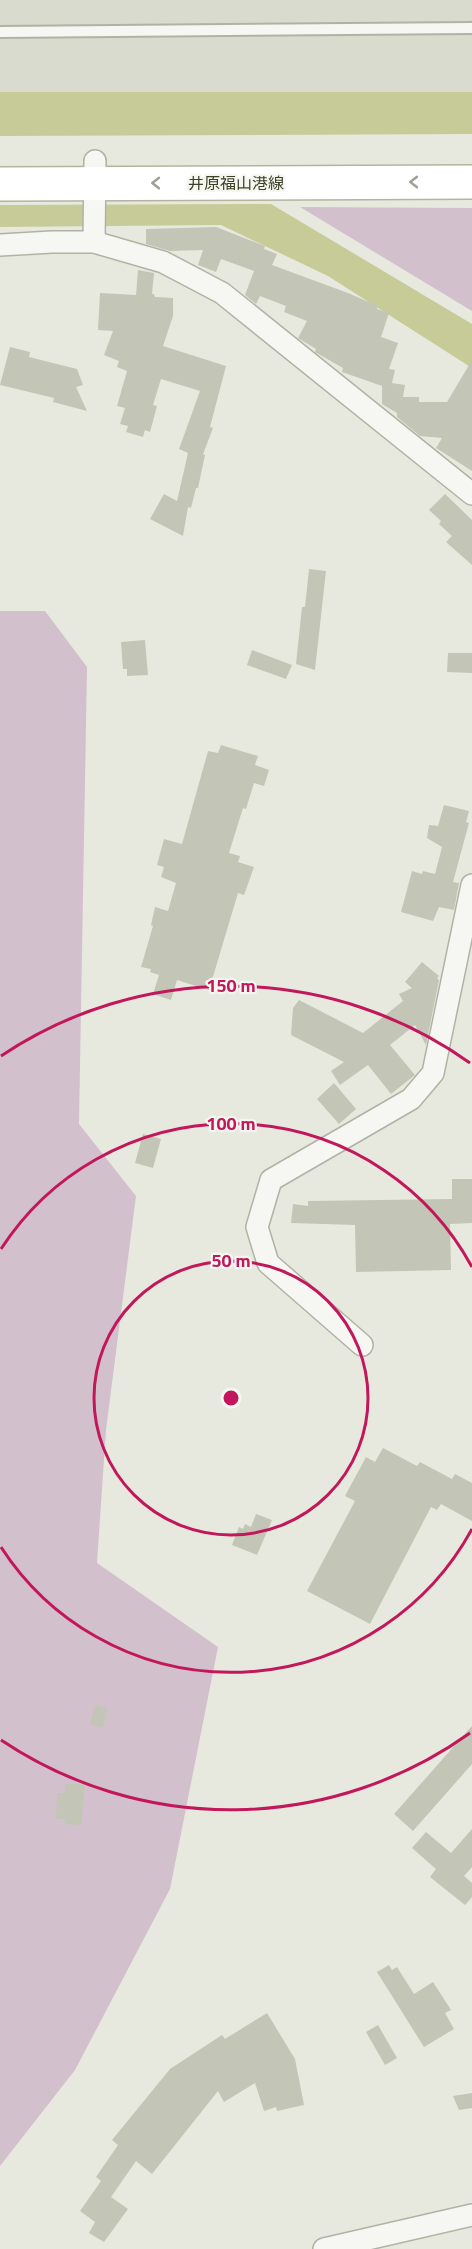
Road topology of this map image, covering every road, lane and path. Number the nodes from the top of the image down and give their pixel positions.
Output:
1 (472, 28) edge
2 (0, 32) edge
3 (472, 159) edge
4 (0, 162) edge
5 (95, 181) junction
6 (472, 182) edge
7 (0, 184) edge
8 (95, 238) junction
9 (0, 245) edge
10 (472, 494) edge
11 (472, 885) edge
12 (362, 1345) dead end
13 (472, 2215) edge
14 (324, 2249) edge

1 - 2 lane
3 - 5 main road, 井原福山港線
4 - 5 main road, 井原福山港線
6 -> 5 main road, 井原福山港線
5 - 7 main road, 井原福山港線
5 - 8 street
8 - 9 street
8 - 10 street
11 - 12 street
13 - 14 street

